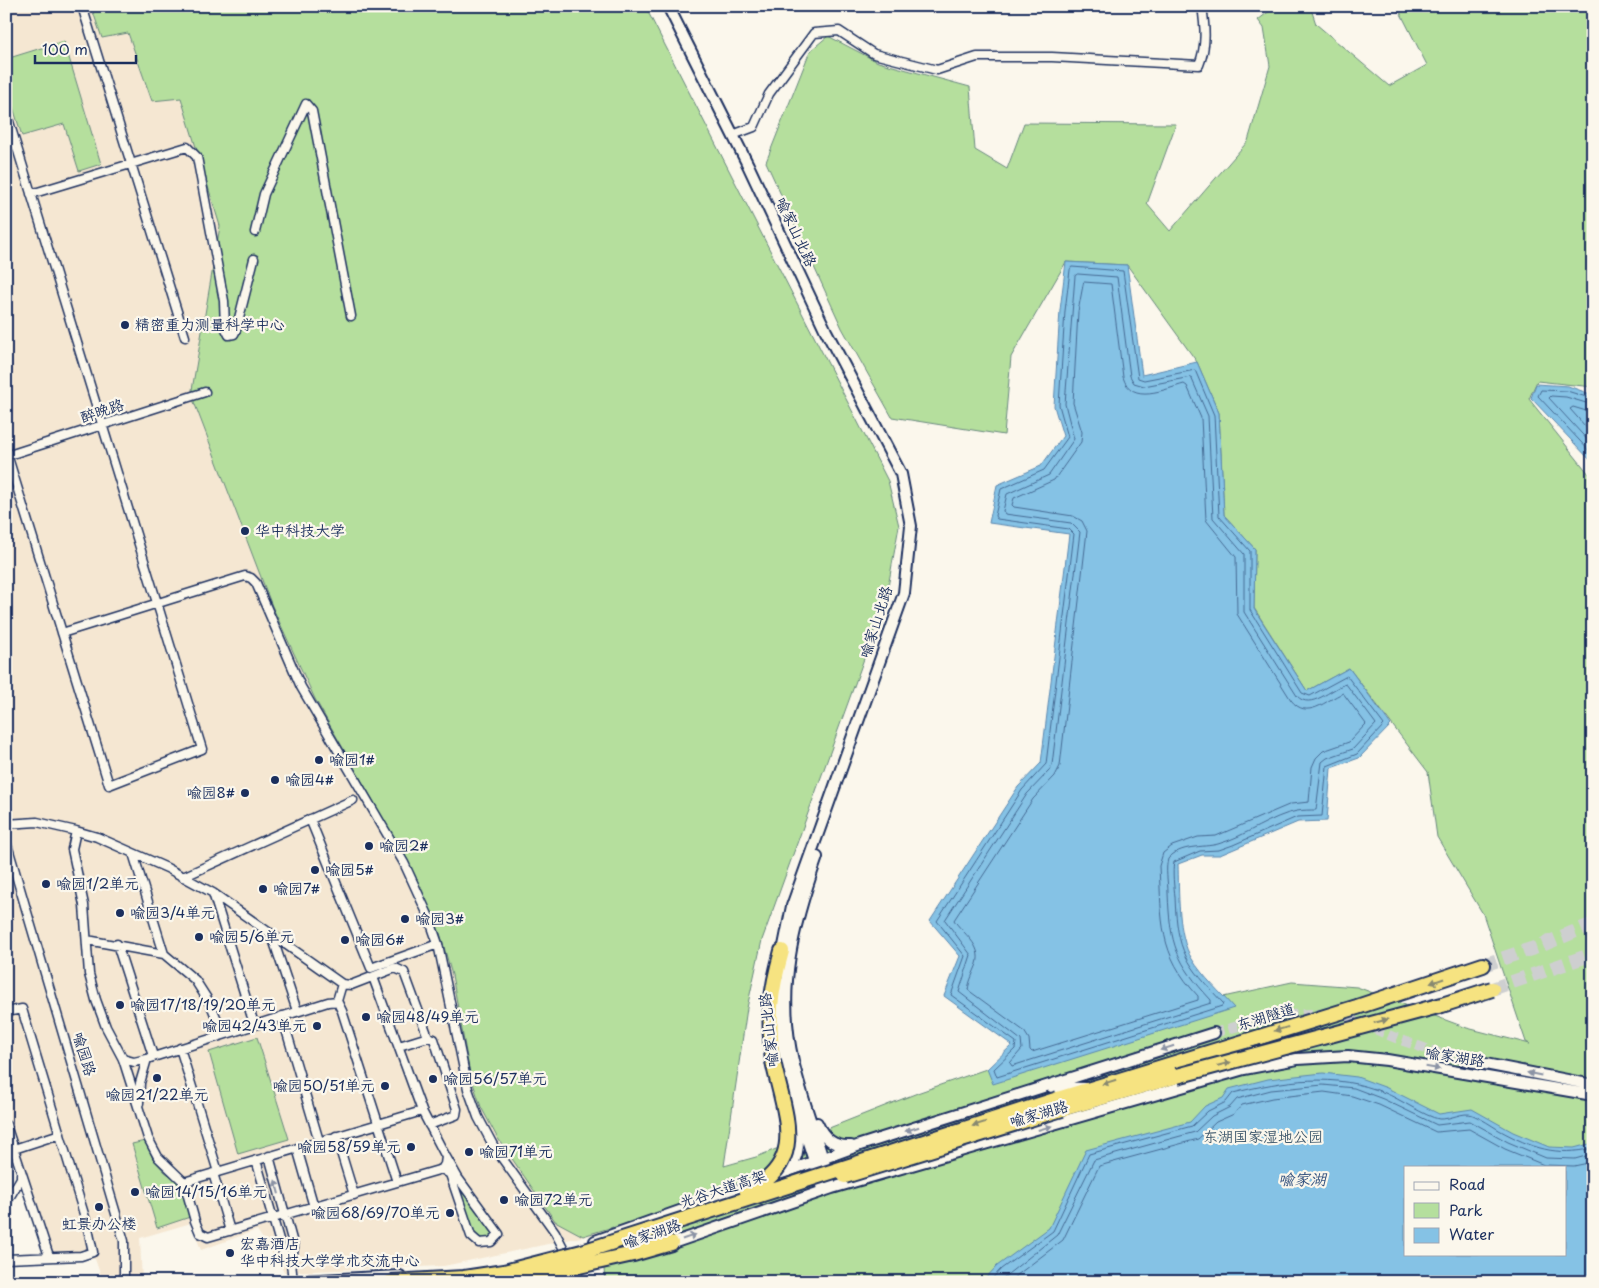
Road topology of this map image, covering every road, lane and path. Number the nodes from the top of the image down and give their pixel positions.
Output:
1 (82, 6) edge
2 (668, 6) edge
3 (675, 6) edge
4 (1202, 6) edge
5 (6, 112) edge
6 (738, 132) junction
7 (130, 164) junction
8 (32, 194) junction
9 (255, 232) dead end
10 (254, 259) dead end
11 (351, 316) dead end
12 (185, 337) dead end
13 (205, 392) dead end
14 (103, 425) junction
15 (7, 454) edge
16 (157, 603) junction
17 (62, 633) junction
18 (353, 800) dead end
19 (310, 819) junction
20 (6, 824) edge
21 (76, 831) junction
22 (6, 841) edge
23 (133, 853) junction
24 (183, 877) junction
25 (213, 893) junction
26 (271, 933) junction
27 (87, 940) junction
28 (117, 944) junction
29 (438, 944) junction
30 (782, 951) junction
31 (164, 954) junction
32 (1483, 966) tunnel mouth
33 (373, 977) junction
34 (342, 984) junction
35 (1492, 989) tunnel mouth
36 (337, 1001) junction
37 (296, 1011) junction
38 (6, 1012) edge
39 (282, 1016) junction
40 (254, 1024) junction
41 (1214, 1033) tunnel mouth
42 (222, 1034) junction
43 (428, 1037) junction
44 (399, 1046) junction
45 (180, 1048) junction
46 (150, 1058) junction
47 (123, 1059) junction
48 (1465, 1060) tunnel mouth
49 (793, 1079) junction
50 (1593, 1085) edge
51 (1042, 1087) junction
52 (1091, 1088) junction
53 (1593, 1095) edge
54 (139, 1110) junction
55 (1062, 1110) junction
56 (422, 1111) junction
57 (378, 1123) junction
58 (429, 1124) junction
59 (6, 1126) edge
60 (60, 1134) junction
61 (336, 1136) junction
62 (319, 1141) junction
63 (860, 1145) junction
64 (296, 1148) junction
65 (14, 1149) junction
66 (269, 1156) junction
67 (446, 1157) junction
68 (256, 1160) junction
69 (819, 1160) junction
70 (20, 1168) junction
71 (442, 1169) junction
72 (215, 1172) junction
73 (776, 1176) junction
74 (184, 1182) junction
75 (397, 1182) junction
76 (828, 1190) junction
77 (354, 1195) junction
78 (6, 1203) edge
79 (314, 1207) junction
80 (708, 1210) junction
81 (285, 1216) junction
82 (272, 1220) junction
83 (230, 1231) junction
84 (671, 1243) junction
85 (567, 1251) junction
86 (49, 1256) junction
87 (6, 1259) edge
88 (291, 1263) junction
89 (576, 1271) junction
90 (504, 1279) edge
91 (124, 1280) edge
92 (293, 1281) edge
93 (281, 1282) edge
94 (392, 1282) edge
95 (466, 1282) edge
96 (581, 1282) edge

1 - 7 street
2 - 30 main road, 喻家山北路
3 - 6 main road, 喻家山北路
4 - 6 street
5 - 8 street
6 - 49 main road, 喻家山北路
7 - 8 street
7 - 10 street
7 - 12 street
8 - 14 street
9 - 11 street
13 - 14 street, 醉晚路
14 - 15 street, 醉晚路
14 - 16 street
15 - 17 street
16 - 17 street
16 - 17 street
16 - 29 street
18 - 19 street
19 - 24 street
19 - 29 street
20 - 21 street
21 - 23 street
21 - 27 street
22 - 91 street, 喻园路
23 - 24 street
23 - 31 street
24 - 25 street
25 - 26 street
25 - 40 street
26 - 34 street
26 - 37 street
27 - 28 street
27 - 47 street
28 - 31 street
28 - 46 street
29 - 85 street
30 - 49 main road, 喻家山北路
30 - 80 highway, bridge
31 - 42 street
32 -> 52 highway, 东湖隧道
33 - 34 street
33 - 43 street
33 - 44 street
34 - 36 street
55 -> 35 highway, bridge
36 - 37 street
36 - 57 street
37 - 39 street
38 - 60 street
39 - 40 street
39 - 62 street
40 - 42 street
41 -> 51 main road, 喻家湖路
42 - 45 street
43 - 44 street
43 - 58 street
44 - 56 street
45 - 46 street
45 - 72 street
46 - 47 street
46 - 54 street
47 - 54 street
50 -> 48 main road, 喻家湖路
49 - 63 main road
49 - 69 main road, 喻家山北路
49 - 73 main road
51 - 52 main road
51 -> 63 main road, 喻家湖路
52 - 55 highway, 东湖隧道
55 -> 53 main road, 喻家湖路
54 - 74 street
76 -> 55 main road, 喻家湖路
55 -> 80 highway, 光谷大道高架, bridge
55 - 90 highway, 光谷大道高架, bridge
56 - 57 street
56 - 58 street
57 - 61 street
57 - 75 street
58 - 67 street
59 - 65 street
60 - 65 street
60 - 86 street
61 - 62 street
61 - 77 street
62 - 64 street
63 - 69 main road, 喻家湖路
64 - 66 street
64 - 79 street
65 - 70 street
66 - 68 street
81 -> 66 street
67 - 71 street
67 - 71 street
68 - 72 street
68 - 82 street
69 - 73 main road, 喻家湖路
69 - 76 main road, 喻家山北路
70 - 78 street
70 - 86 street
71 - 75 street
72 - 74 street
72 - 83 street
73 - 85 main road, 喻家湖路
74 - 83 street
75 - 77 street
84 -> 76 main road, 喻家湖路
77 - 79 street
79 - 81 street
80 - 94 highway, 光谷大道高架, bridge
81 - 82 street
81 - 88 street
82 - 83 street
82 - 88 street
84 - 89 main road, 喻家湖路
84 - 90 highway, bridge
85 - 89 street
85 - 92 main road, 喻家湖路
86 - 87 street
88 - 92 street
89 - 90 main road, 喻家湖路
89 - 96 street
90 - 95 highway, 光谷大道高架, bridge
92 - 93 main road, 喻家湖路

